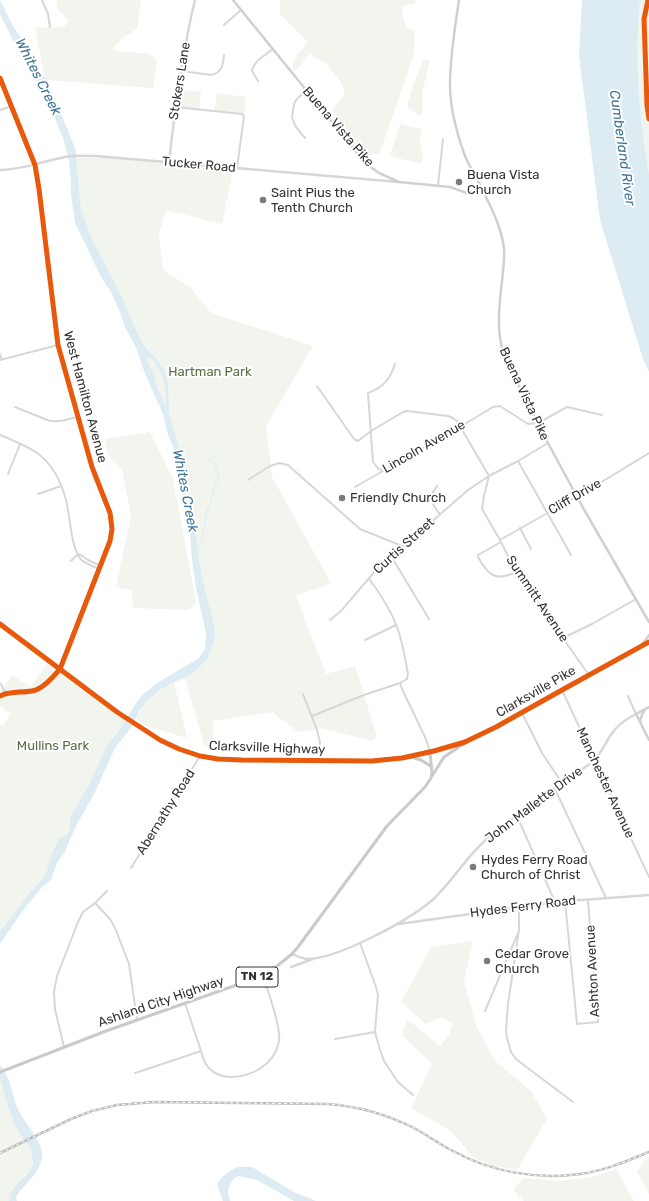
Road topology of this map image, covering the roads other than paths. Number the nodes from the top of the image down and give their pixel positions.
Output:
1 (42, 0) edge
2 (195, 0) edge
3 (233, 0) edge
4 (459, 0) edge
5 (241, 10) junction
6 (224, 25) dead end
7 (50, 27) dead end
8 (273, 49) junction
9 (224, 55) dead end
10 (181, 71) junction
11 (0, 78) edge
12 (258, 81) dead end
13 (306, 90) junction
14 (12, 106) junction
15 (175, 108) junction
16 (0, 110) edge
17 (305, 138) dead end
18 (443, 139) dead end
19 (168, 162) junction
20 (35, 165) junction
21 (237, 168) junction
22 (0, 170) edge
23 (399, 182) junction
24 (438, 186) junction
25 (483, 190) junction
26 (58, 345) junction
27 (0, 354) edge
28 (1, 360) edge
29 (395, 364) dead end
30 (317, 386) dead end
31 (14, 407) dead end
32 (602, 415) dead end
33 (77, 417) junction
34 (538, 423) junction
35 (460, 427) junction
36 (371, 431) junction
37 (0, 435) edge
38 (548, 443) junction
39 (20, 444) junction
40 (649, 453) edge
41 (518, 461) junction
42 (382, 470) junction
43 (8, 474) dead end
44 (489, 476) junction
45 (248, 480) dead end
46 (61, 486) junction
47 (355, 486) dead end
48 (436, 486) dead end
49 (38, 494) dead end
50 (577, 496) junction
51 (547, 512) junction
52 (440, 514) junction
53 (520, 528) junction
54 (500, 541) junction
55 (402, 546) junction
56 (531, 549) dead end
57 (78, 554) junction
58 (571, 555) dead end
59 (391, 556) junction
60 (71, 561) dead end
61 (90, 562) junction
62 (89, 565) junction
63 (101, 566) junction
64 (99, 569) junction
65 (516, 572) junction
66 (369, 578) junction
67 (636, 599) junction
68 (429, 619) dead end
69 (330, 620) dead end
70 (649, 622) edge
71 (0, 624) edge
72 (396, 625) junction
73 (649, 635) edge
74 (563, 638) junction
75 (365, 640) dead end
76 (649, 642) edge
77 (649, 646) edge
78 (637, 649) junction
79 (60, 669) junction
80 (589, 675) junction
81 (0, 683) edge
82 (400, 683) junction
83 (562, 690) junction
84 (10, 692) junction
85 (302, 694) dead end
86 (0, 696) edge
87 (628, 696) dead end
88 (649, 707) edge
89 (645, 709) junction
90 (522, 712) junction
91 (636, 714) junction
92 (312, 716) junction
93 (640, 722) junction
94 (471, 739) junction
95 (649, 740) edge
96 (430, 753) junction
97 (200, 756) junction
98 (409, 757) junction
99 (595, 760) junction
100 (319, 761) junction
101 (432, 767) junction
102 (431, 778) junction
103 (562, 783) junction
104 (555, 789) junction
105 (517, 816) junction
106 (131, 868) dead end
107 (649, 877) edge
108 (107, 891) dead end
109 (649, 895) edge
110 (606, 898) junction
111 (588, 900) junction
112 (565, 901) junction
113 (555, 902) junction
114 (95, 903) junction
115 (519, 906) junction
116 (398, 924) junction
117 (519, 930) junction
118 (360, 943) junction
119 (292, 954) junction
120 (315, 958) junction
121 (291, 967) dead end
122 (248, 981) junction
123 (185, 1004) junction
124 (485, 1011) dead end
125 (137, 1020) junction
126 (376, 1032) junction
127 (335, 1038) dead end
128 (64, 1047) junction
129 (201, 1051) junction
130 (0, 1072) edge
131 (135, 1073) dead end
132 (413, 1095) dead end
133 (573, 1102) dead end

1 - 7 street
2 - 10 street, Stokers Lane
3 - 5 main road, Buena Vista Pike
4 - 25 main road
5 - 6 street
5 - 8 main road, Buena Vista Pike
8 - 12 street
8 - 13 main road, Buena Vista Pike
9 - 10 street
10 - 15 street, Stokers Lane
11 - 14 street, West Hamilton Avenue
13 - 17 street
13 - 23 main road, Buena Vista Pike
14 - 16 street
14 - 20 street, West Hamilton Avenue
15 - 19 street, Stokers Lane
15 - 21 street
18 - 24 street
19 - 20 street, Tucker Road
19 - 21 street, Tucker Road
20 - 22 street, Tucker Road
20 - 26 street, West Hamilton Avenue
21 - 23 street, Tucker Road
23 - 24 main road, Buena Vista Pike
24 - 25 main road, Buena Vista Pike
25 - 34 main road, Buena Vista Pike
26 - 28 street
26 - 33 street, West Hamilton Avenue
27 - 28 street
29 - 36 street
30 - 36 street
31 - 33 street
32 - 34 street
33 - 63 street, West Hamilton Avenue
34 - 35 street, Lincoln Avenue
34 - 38 main road, Buena Vista Pike
35 - 36 street
35 - 42 street, Lincoln Avenue
35 - 44 street
36 - 42 street
37 - 39 street
38 - 41 street, Curtis Street
38 - 50 main road, Buena Vista Pike
39 - 43 street
39 - 46 street
40 - 50 street, Cliff Drive
41 - 44 street, Curtis Street
41 - 51 street
42 - 47 street, Lincoln Avenue
44 - 52 street, Curtis Street
44 - 54 street, Summitt Avenue
45 - 55 street
46 - 49 street
46 - 57 street
48 - 52 street
50 - 51 street, Cliff Drive
50 - 67 main road, Buena Vista Pike
51 - 53 street, Cliff Drive
51 - 58 street
52 - 55 street, Curtis Street
53 - 54 street, Cliff Drive
53 - 56 street
54 - 65 street, Summitt Avenue
54 - 65 street, Cliff Drive
55 - 59 street, Curtis Street
57 - 60 street
57 - 61 street
57 - 62 street
59 - 66 street, Curtis Street
59 - 68 street
61 - 62 street
61 - 63 street
62 - 64 street
63 - 64 street, West Hamilton Avenue
64 - 79 street, West Hamilton Avenue
65 - 74 street, Summitt Avenue
66 - 69 street, Curtis Street
66 - 72 street
67 - 70 main road, Buena Vista Pike
67 - 74 street
71 - 79 main road, Clarksville Highway
72 - 75 street
72 - 82 street
73 - 78 main road
74 - 80 street, Summitt Avenue
76 - 78 main road, Clarksville Pike
77 - 78 main road
78 - 80 main road, Clarksville Pike
79 - 84 street
79 - 97 main road, Clarksville Highway
80 - 83 main road, Clarksville Pike
81 - 84 street
82 - 92 street
82 - 96 street
83 - 90 main road, Clarksville Pike
83 - 99 street, Manchester Avenue
84 - 86 street
85 - 92 street
87 - 91 street
88 - 89 main road, John Mallette Drive
89 - 91 main road, John Mallette Drive
89 - 93 main road
90 - 94 main road, Clarksville Pike
90 - 103 street
91 - 93 main road
91 - 99 street, John Mallette Drive
92 - 100 street
93 - 95 main road
94 - 96 main road, Clarksville Pike
94 - 102 main road, Ashland City Highway
96 - 98 main road, Clarksville Highway
96 - 101 main road
97 - 100 main road, Clarksville Highway
97 - 106 street, Abernathy Road
98 - 100 main road, Clarksville Highway
98 - 101 main road
99 - 103 street, John Mallette Drive
99 - 107 street, Manchester Avenue
101 - 102 main road
102 - 119 main road, Ashland City Highway / TN 12
103 - 104 street, John Mallette Drive
104 - 105 street, John Mallette Drive
104 - 110 street
105 - 113 street
105 - 116 street, John Mallette Drive
108 - 114 street
109 - 110 street, Hydes Ferry Road
110 - 111 street, Hydes Ferry Road
111 - 112 street, Hydes Ferry Road
111 - 112 street, Ashton Avenue
112 - 113 street, Hydes Ferry Road
113 - 115 street, Hydes Ferry Road
114 - 125 street
114 - 128 street
115 - 116 street, Hydes Ferry Road
115 - 117 street
116 - 118 street
117 - 124 street
117 - 133 street
118 - 120 street
118 - 126 street
119 - 120 street
119 - 122 main road, Ashland City Highway / TN 12
120 - 121 street
122 - 123 main road, Ashland City Highway / TN 12
122 - 129 street
123 - 125 main road, Ashland City Highway / TN 12
123 - 129 street
125 - 128 main road, Ashland City Highway / TN 12
126 - 127 street
126 - 132 street
128 - 130 main road, Ashland City Highway / TN 12
129 - 131 street

